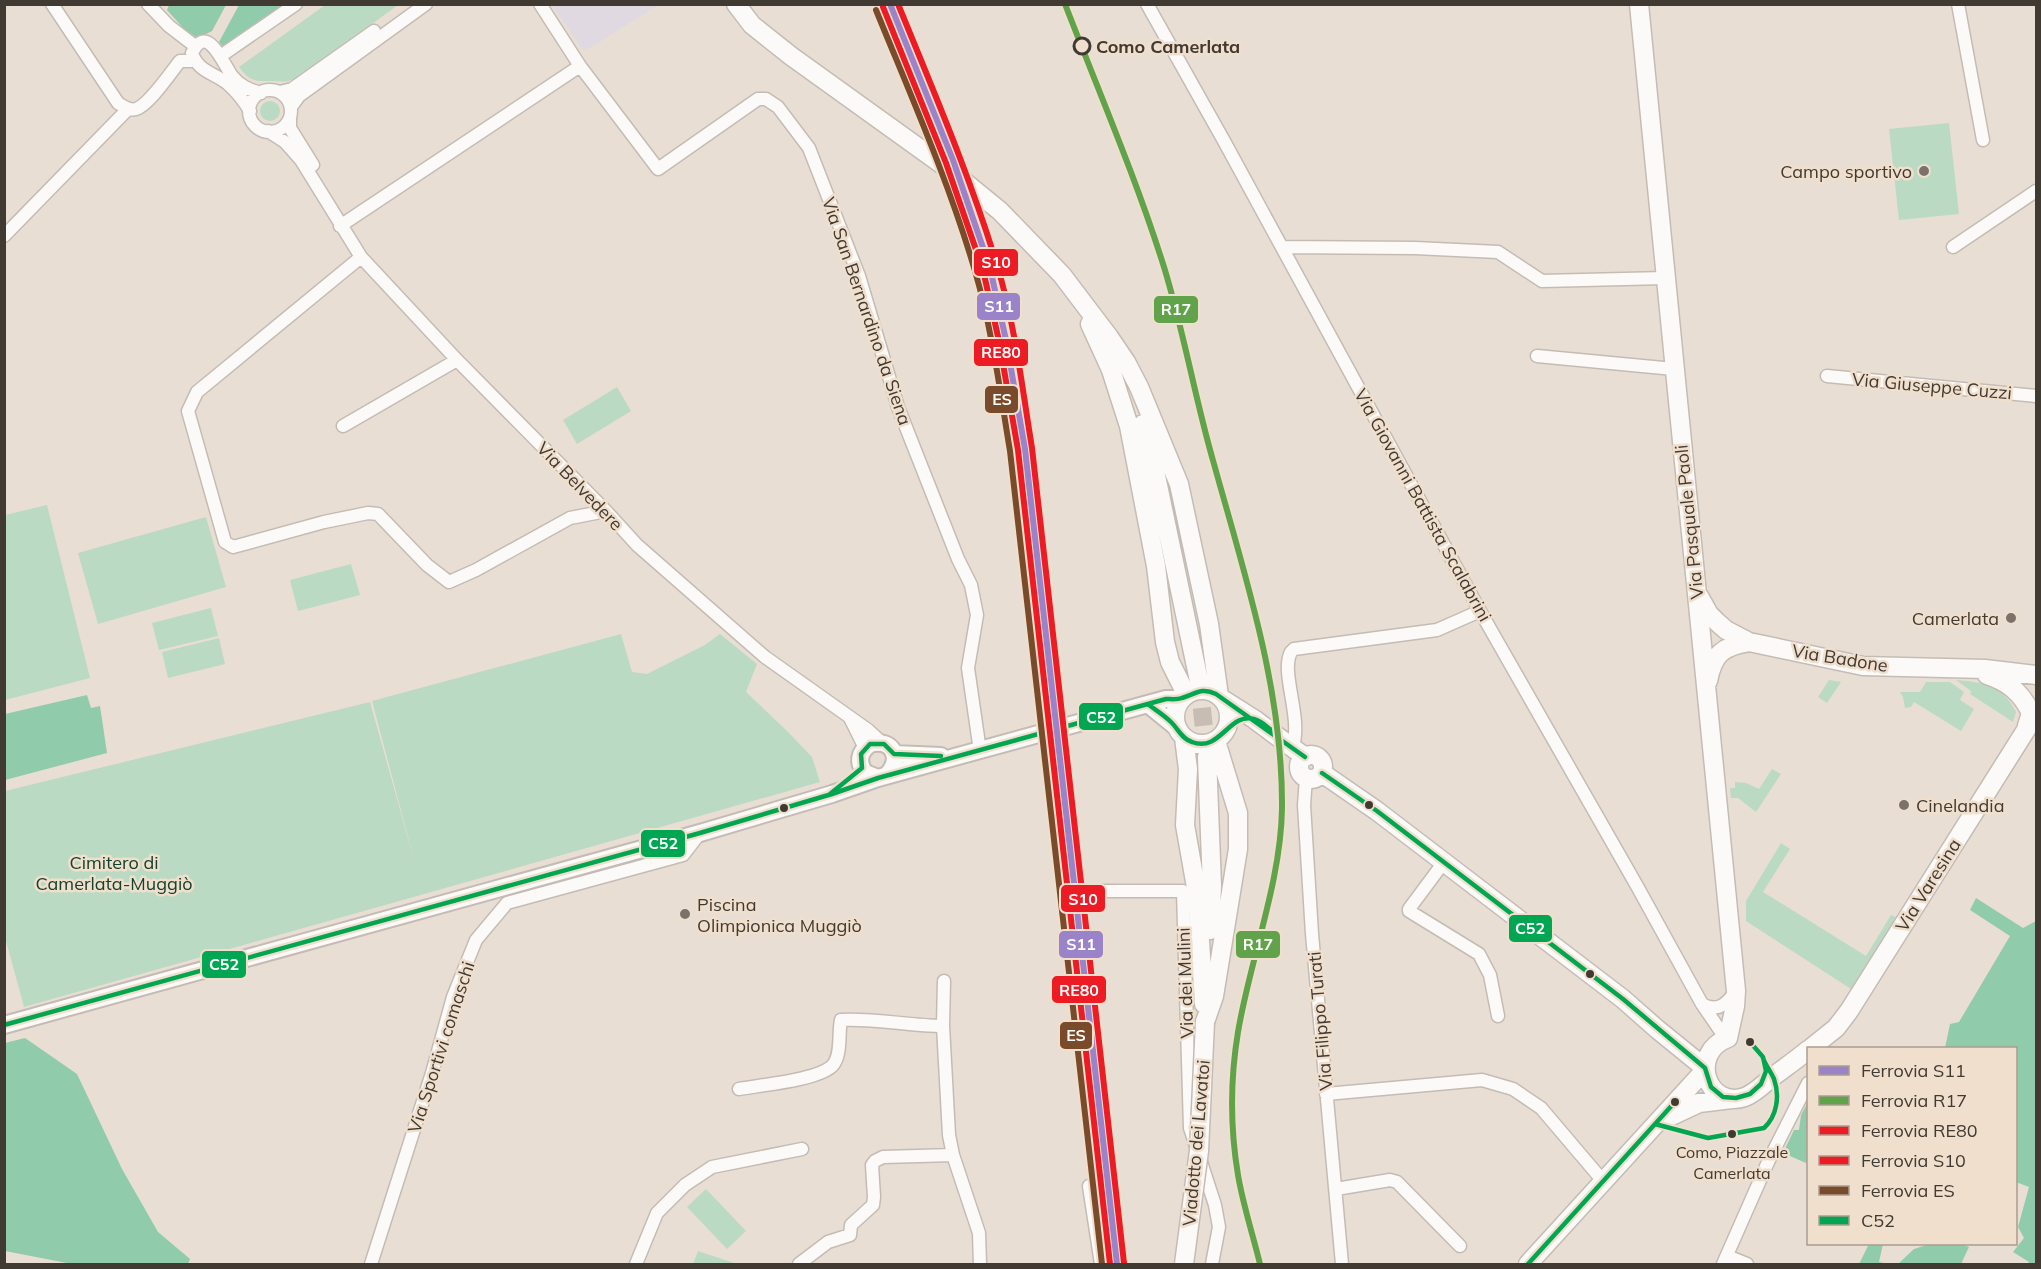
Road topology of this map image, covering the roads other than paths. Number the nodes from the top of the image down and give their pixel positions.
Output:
1 (52, 4) edge
2 (148, 4) edge
3 (296, 4) edge
4 (412, 4) edge
5 (426, 4) edge
6 (540, 4) edge
7 (736, 4) edge
8 (1147, 4) edge
9 (1639, 4) edge
10 (1958, 4) edge
11 (195, 46) junction
12 (224, 59) junction
13 (194, 61) junction
14 (580, 66) junction
15 (213, 76) junction
16 (280, 92) junction
17 (261, 93) junction
18 (128, 109) junction
19 (250, 111) junction
20 (290, 113) junction
21 (268, 131) junction
22 (1983, 140) dead end
23 (2037, 191) edge
24 (340, 226) junction
25 (4, 236) edge
26 (1953, 247) dead end
27 (1282, 248) junction
28 (361, 257) junction
29 (1665, 278) junction
30 (1074, 290) junction
31 (1537, 356) dead end
32 (457, 360) junction
33 (1119, 366) junction
34 (1674, 369) junction
35 (1827, 376) dead end
36 (2037, 396) edge
37 (344, 426) dead end
38 (606, 511) junction
39 (1696, 590) junction
40 (1480, 611) junction
41 (1749, 642) junction
42 (1967, 669) junction
43 (2037, 675) edge
44 (1200, 681) tunnel mouth
45 (1184, 697) junction
46 (1707, 697) junction
47 (1222, 698) junction
48 (1149, 705) junction
49 (2037, 714) edge
50 (849, 717) junction
51 (1254, 719) junction
52 (1180, 732) junction
53 (2024, 733) junction
54 (1217, 742) junction
55 (865, 748) junction
56 (888, 748) junction
57 (1295, 748) junction
58 (980, 751) junction
59 (955, 758) junction
60 (862, 768) junction
61 (1314, 775) junction
62 (882, 777) junction
63 (832, 794) junction
64 (700, 833) junction
65 (1444, 862) junction
66 (1096, 891) dead end
67 (944, 981) dead end
68 (1736, 991) junction
69 (1702, 1004) junction
70 (1498, 1016) dead end
71 (1205, 1022) junction
72 (4, 1025) edge
73 (943, 1026) junction
74 (1836, 1028) junction
75 (1727, 1039) junction
76 (1812, 1047) edge
77 (1826, 1047) edge
78 (1807, 1051) edge
79 (1703, 1063) junction
80 (1807, 1087) edge
81 (739, 1089) dead end
82 (1326, 1094) junction
83 (1738, 1099) junction
84 (1655, 1124) junction
85 (802, 1149) dead end
86 (953, 1155) junction
87 (1603, 1181) junction
88 (1089, 1186) dead end
89 (1335, 1189) junction
90 (1460, 1246) dead end
91 (1725, 1260) edge
92 (370, 1264) edge
93 (636, 1264) edge
94 (799, 1264) edge
95 (980, 1264) edge
96 (1101, 1264) edge
97 (1184, 1264) edge
98 (1212, 1264) edge
99 (1342, 1264) edge
100 (1528, 1264) edge
101 (1747, 1264) edge

1 - 18 street
2 - 11 street
3 - 12 street
4 - 16 street
5 - 20 street
6 - 14 street, Via San Bernardino da Siena
7 - 30 main road
8 - 27 street, Via Giovanni Battista Scalabrini
9 - 29 main road, Via Pasquale Paoli
10 - 22 street
11 - 12 street
11 - 13 street
12 - 15 street
12 - 17 street
13 - 15 street
13 - 18 street
14 - 24 street
14 - 58 street, Via San Bernardino da Siena
15 - 19 street
16 - 17 street
16 - 20 street
17 - 19 street
18 - 25 street
19 - 21 street
20 - 21 street
20 - 24 street, Via Belvedere
21 - 24 street, Via Belvedere
23 - 26 street
24 - 28 street, Via Belvedere
27 - 29 street
27 - 40 street, Via Giovanni Battista Scalabrini
28 - 32 street, Via Belvedere
28 - 38 street
29 - 34 main road, Via Pasquale Paoli
30 - 33 main road
30 - 33 main road
31 - 34 street
32 - 37 street
32 - 38 street, Via Belvedere
33 - 44 main road
33 - 45 main road
33 - 47 main road
34 - 39 main road, Via Pasquale Paoli
35 - 36 street, Via Giuseppe Cuzzi
38 - 50 street, Via Belvedere
39 - 41 main road, Via Badone
39 - 46 main road, Via Pasquale Paoli
40 - 57 street
40 - 69 street, Via Giovanni Battista Scalabrini
41 - 42 main road, Via Badone
41 - 46 main road
42 - 43 main road, Via Badone
42 - 53 main road, Via Badone
45 - 47 main road
45 - 48 main road
45 - 52 main road
46 - 68 main road, Via Pasquale Paoli
47 - 51 main road
47 - 54 main road
48 - 52 main road
48 - 58 main road
49 - 53 main road, Via Varesina
50 - 55 street, Via Belvedere
50 - 56 street, Via Belvedere
51 - 54 main road
51 - 57 main road
52 - 54 main road
52 - 71 main road
53 - 74 main road, Via Varesina
54 - 71 main road
54 - 71 main road
55 - 56 main road
55 - 60 main road
56 - 59 main road
56 - 62 main road
57 - 61 main road
58 - 59 main road
59 - 62 main road
60 - 62 main road
60 - 63 main road
61 - 65 main road
61 - 82 street, Via Filippo Turati
62 - 63 main road
63 - 64 main road
64 - 72 main road
64 - 92 street, Via Sportivi comaschi
65 - 70 street
65 - 79 main road
66 - 98 street, Via dei Mulini
67 - 73 street
68 - 69 street
68 - 75 main road, Via Pasquale Paoli
69 - 75 street, Via Giovanni Battista Scalabrini
71 - 97 main road, Viadotto dei Lavatoi, bridge
73 - 81 street
73 - 86 street
74 - 76 main road, Via Varesina
74 - 77 street
75 - 79 main road
78 - 83 main road, Via Varesina
79 - 83 main road
79 - 84 main road
80 - 91 street
82 - 87 street
82 - 89 street, Via Filippo Turati
83 - 84 main road
84 - 87 main road
85 - 93 street
86 - 94 street
86 - 95 street
87 - 100 main road
88 - 96 street
89 - 90 street
89 - 99 street, Via Filippo Turati
91 - 101 street

